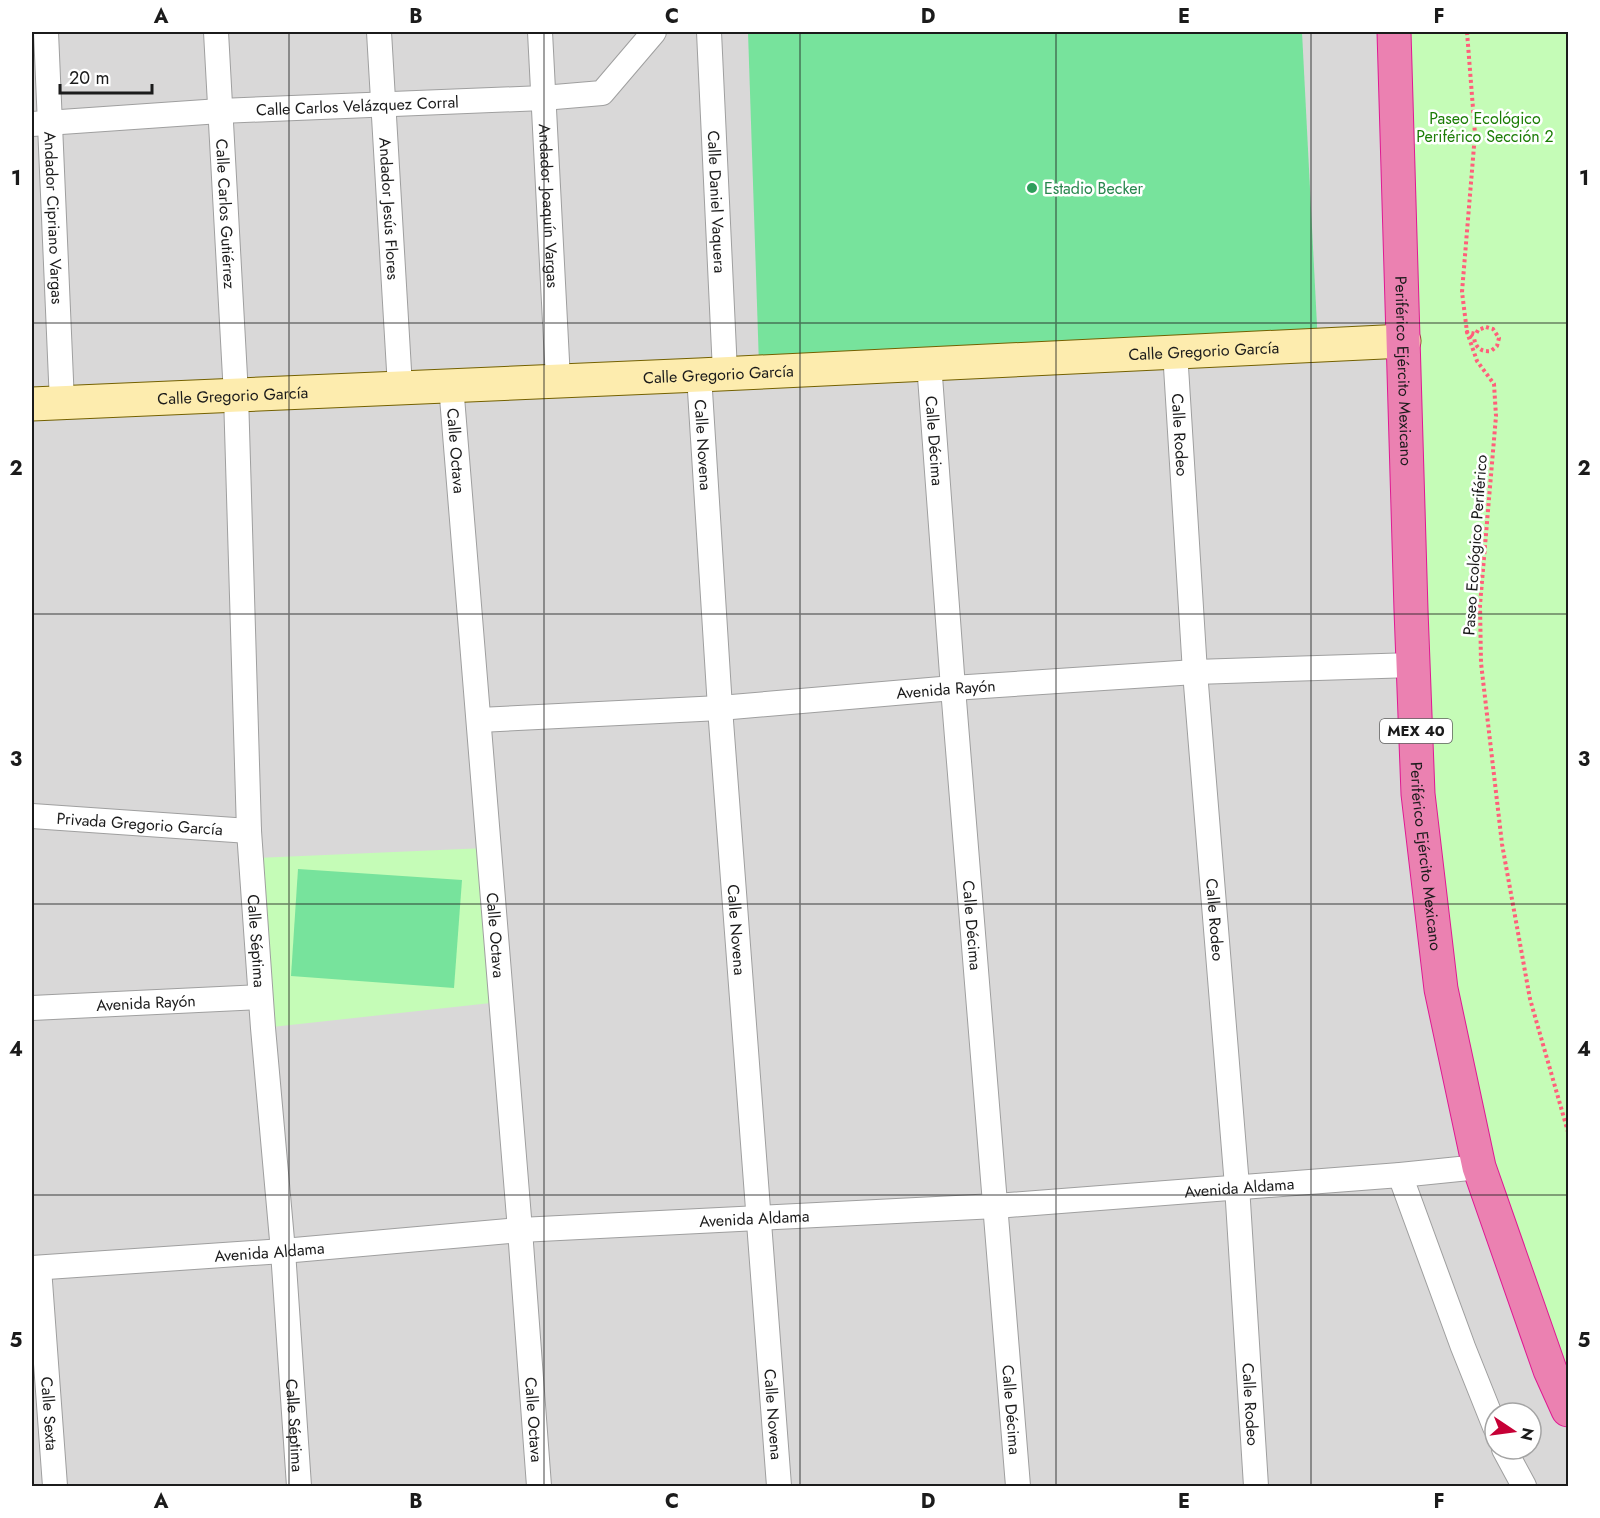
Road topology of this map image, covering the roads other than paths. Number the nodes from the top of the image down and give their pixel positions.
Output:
1 (46, 32) edge
2 (216, 32) edge
3 (379, 32) edge
4 (540, 32) edge
5 (654, 32) edge
6 (709, 32) edge
7 (1394, 32) edge
8 (543, 98) junction
9 (382, 105) junction
10 (220, 111) junction
11 (41, 123) edge
12 (1404, 341) junction
13 (1175, 351) junction
14 (929, 363) junction
15 (712, 374) junction
16 (558, 380) junction
17 (451, 385) junction
18 (400, 387) junction
19 (236, 395) junction
20 (47, 404) edge
21 (1413, 665) junction
22 (1195, 672) junction
23 (953, 688) junction
24 (720, 708) junction
25 (479, 720) junction
26 (32, 816) edge
27 (249, 831) junction
28 (260, 997) junction
29 (32, 1008) edge
30 (1479, 1167) junction
31 (1400, 1175) junction
32 (1237, 1186) junction
33 (996, 1206) junction
34 (760, 1219) junction
35 (520, 1230) junction
36 (283, 1251) junction
37 (35, 1268) edge
38 (1485, 1401) edge
39 (1569, 1410) edge
40 (1504, 1461) edge
41 (1510, 1461) edge
42 (55, 1486) edge
43 (299, 1486) edge
44 (539, 1486) edge
45 (779, 1486) edge
46 (1018, 1486) edge
47 (1256, 1486) edge
48 (1505, 1486) edge
49 (1524, 1486) edge

1 - 11 street, Andador Cipriano Vargas
2 - 10 street, Calle Carlos Gutiérrez
3 - 9 street, Andador Jesús Flores
4 - 8 street, Andador Joaquín Vargas
5 - 8 street, Calle Carlos Velázquez Corral
6 - 15 street, Calle Daniel Vaquera
7 - 12 highway, Periférico Ejército Mexicano / MEX 40
8 - 9 street, Calle Carlos Velázquez Corral
8 - 16 street, Andador Joaquín Vargas
9 - 10 street, Calle Carlos Velázquez Corral
9 - 18 street, Andador Jesús Flores
10 - 11 street, Calle Carlos Velázquez Corral
10 - 19 street, Calle Carlos Gutiérrez
11 - 20 street, Andador Cipriano Vargas
12 - 13 street, Calle Gregorio García
12 - 21 highway, Periférico Ejército Mexicano / MEX 40
13 - 14 street, Calle Gregorio García
13 - 22 street, Calle Rodeo
14 - 15 street, Calle Gregorio García
14 - 23 street, Calle Décima
15 - 16 street, Calle Gregorio García
15 - 24 street, Calle Novena
16 - 17 street, Calle Gregorio García
17 - 18 street, Calle Gregorio García
17 - 25 street, Calle Octava
18 - 19 street, Calle Gregorio García
19 - 20 street, Calle Gregorio García
19 - 27 street, Calle Séptima
21 - 22 street, Avenida Rayón
21 - 30 highway, Periférico Ejército Mexicano / MEX 40
22 - 23 street, Avenida Rayón
22 - 32 street, Calle Rodeo
23 - 24 street, Avenida Rayón
23 - 33 street, Calle Décima
24 - 25 street, Avenida Rayón
24 - 34 street, Calle Novena
25 - 35 street, Calle Octava
26 - 27 street, Privada Gregorio García
27 - 28 street, Calle Séptima
28 - 29 street, Avenida Rayón
28 - 36 street, Calle Séptima
30 - 31 street, Avenida Aldama
30 - 39 highway, Periférico Ejército Mexicano / MEX 40
31 - 32 street, Avenida Aldama
31 - 38 street
32 - 33 street, Avenida Aldama
32 - 47 street, Calle Rodeo
33 - 34 street, Avenida Aldama
33 - 46 street, Calle Décima
34 - 35 street, Avenida Aldama
34 - 45 street, Calle Novena
35 - 36 street, Avenida Aldama
35 - 44 street, Calle Octava
36 - 37 street, Avenida Aldama
36 - 43 street, Calle Séptima
37 - 42 street, Calle Sexta
40 - 48 street
41 - 49 street

